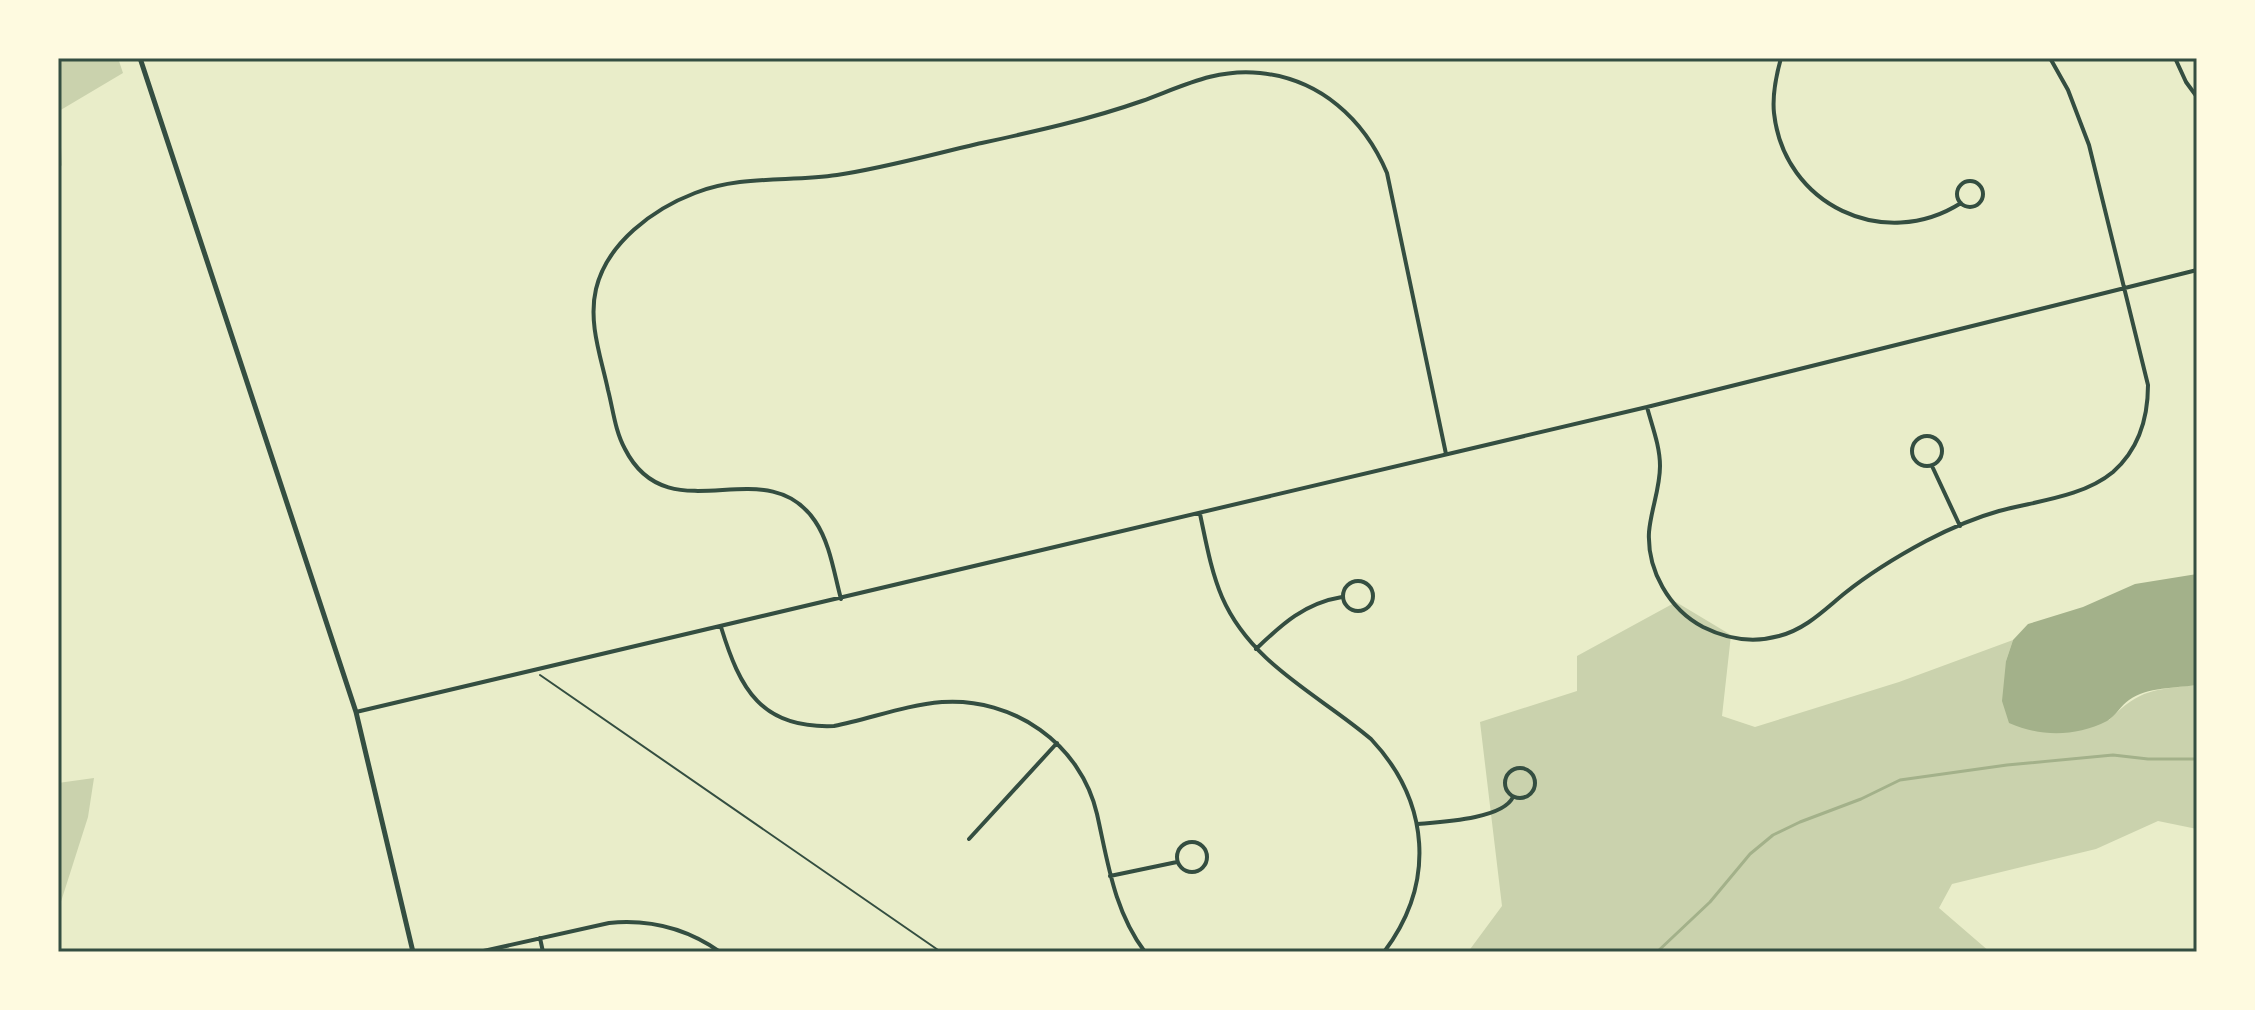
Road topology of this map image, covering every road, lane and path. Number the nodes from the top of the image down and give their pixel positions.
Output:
1 (140, 58) edge
2 (1781, 58) edge
3 (2050, 58) edge
4 (2175, 58) edge
5 (2197, 97) edge
6 (1961, 203) junction
7 (2197, 270) edge
8 (2125, 287) junction
9 (1647, 407) junction
10 (1446, 454) junction
11 (1932, 465) junction
12 (1200, 514) junction
13 (1960, 526) junction
14 (1342, 597) junction
15 (841, 599) junction
16 (721, 627) junction
17 (1256, 649) junction
18 (535, 671) junction
19 (356, 712) junction
20 (1057, 743) junction
21 (1513, 797) junction
22 (1418, 824) junction
23 (969, 839) dead end
24 (1177, 862) junction
25 (1110, 876) junction
26 (540, 938) junction
27 (413, 952) edge
28 (479, 952) edge
29 (543, 952) edge
30 (720, 952) edge
31 (941, 952) edge
32 (1145, 952) edge
33 (1384, 952) edge

1 - 19 street
2 - 6 street
3 - 8 street
4 - 5 street
6 - 6 street
7 - 8 street
8 - 9 street
8 - 13 street
9 - 10 street
9 - 13 street
10 - 12 street
10 - 15 street
11 - 11 street
11 - 13 street
12 - 15 street
12 - 17 street
14 - 14 street
14 - 17 street
15 - 16 street
16 - 18 street
16 - 20 street
17 - 22 street
18 - 19 street
18 - 31 path
19 - 27 street
20 - 23 street
20 - 25 street
21 - 21 street
21 - 22 street
22 - 33 street
24 - 24 street
24 - 25 street
25 - 32 street
26 - 28 street
26 - 29 street
26 - 30 street

